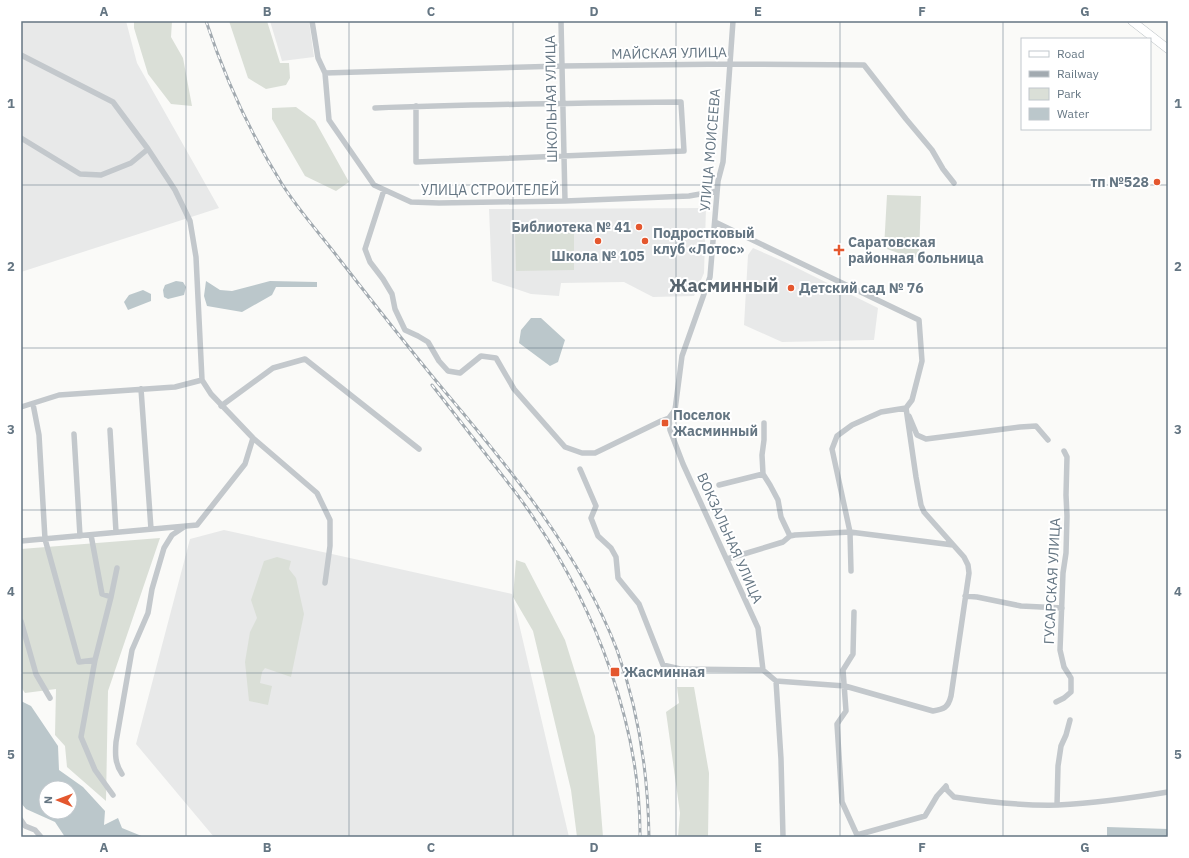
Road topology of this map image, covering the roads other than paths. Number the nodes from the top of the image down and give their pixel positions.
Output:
1 (312, 21) edge
2 (561, 21) edge
3 (733, 21) edge
4 (1132, 21) edge
5 (1168, 49) edge
6 (21, 55) edge
7 (729, 64) junction
8 (562, 66) junction
9 (325, 73) junction
10 (563, 103) junction
11 (416, 106) junction
12 (375, 108) dead end
13 (21, 138) edge
14 (148, 149) junction
15 (564, 156) junction
16 (954, 184) dead end
17 (384, 190) junction
18 (718, 191) junction
19 (565, 201) junction
20 (715, 222) junction
21 (202, 380) junction
22 (140, 389) junction
23 (33, 404) junction
24 (221, 406) junction
25 (21, 407) edge
26 (906, 408) junction
27 (669, 418) junction
28 (764, 423) dead end
29 (110, 430) dead end
30 (74, 434) dead end
31 (253, 438) junction
32 (1048, 440) dead end
33 (419, 449) dead end
34 (1064, 451) dead end
35 (580, 469) dead end
36 (763, 474) junction
37 (720, 485) dead end
38 (186, 526) junction
39 (152, 529) junction
40 (116, 532) junction
41 (850, 532) junction
42 (91, 535) junction
43 (80, 536) junction
44 (790, 536) junction
45 (46, 539) junction
46 (21, 541) edge
47 (953, 545) junction
48 (727, 559) junction
49 (117, 568) dead end
50 (851, 571) dead end
51 (325, 583) dead end
52 (965, 596) junction
53 (111, 598) junction
54 (1062, 608) junction
55 (854, 612) dead end
56 (21, 621) edge
57 (95, 660) junction
58 (762, 670) junction
59 (776, 681) junction
60 (845, 686) junction
61 (50, 698) dead end
62 (1056, 702) dead end
63 (1070, 720) dead end
64 (122, 774) dead end
65 (1168, 792) edge
66 (113, 795) dead end
67 (1057, 805) junction
68 (21, 820) edge
69 (856, 836) edge
70 (41, 837) edge
71 (783, 837) edge

1 - 9 street, УЛИЦА СТРОИТЕЛЕЙ
2 - 8 street, ШКОЛЬНАЯ УЛИЦА
3 - 7 street, УЛИЦА МОИСЕЕВА
4 - 5 main road
6 - 14 street
7 - 8 street, МАЙСКАЯ УЛИЦА
7 - 16 street, МАЙСКАЯ УЛИЦА
7 - 18 street, УЛИЦА МОИСЕЕВА
8 - 9 street, МАЙСКАЯ УЛИЦА
8 - 10 street, ШКОЛЬНАЯ УЛИЦА
9 - 17 street, УЛИЦА СТРОИТЕЛЕЙ
10 - 11 street
10 - 15 street, ШКОЛЬНАЯ УЛИЦА
10 - 15 street
11 - 12 street
11 - 15 street
13 - 14 street
14 - 21 street
15 - 19 street, ШКОЛЬНАЯ УЛИЦА
17 - 19 street, УЛИЦА СТРОИТЕЛЕЙ
17 - 27 street
18 - 19 street, УЛИЦА СТРОИТЕЛЕЙ
18 - 20 street, УЛИЦА МОИСЕЕВА
20 - 26 street
20 - 27 street, УЛИЦА МОИСЕЕВА
21 - 22 street
21 - 24 street
22 - 23 street
22 - 39 street
23 - 25 street
23 - 45 street
24 - 31 street
24 - 33 street
26 - 32 street
26 - 41 street
26 - 47 street
27 - 48 street, ВОКЗАЛЬНАЯ УЛИЦА
28 - 36 street
29 - 40 street
30 - 43 street
31 - 38 street
31 - 51 street
34 - 54 street, ГУСАРСКАЯ УЛИЦА
35 - 58 street
36 - 37 street
36 - 44 street
38 - 39 street
38 - 64 street
39 - 40 street
40 - 42 street
41 - 44 street
41 - 47 street
41 - 50 street
42 - 43 street
42 - 53 street
43 - 45 street
44 - 48 street
45 - 46 street
45 - 57 street
47 - 52 street
48 - 58 street, ВОКЗАЛЬНАЯ УЛИЦА
49 - 53 street
52 - 54 street
52 - 60 street
53 - 57 street
54 - 62 street, ГУСАРСКАЯ УЛИЦА
55 - 60 street
56 - 61 street
57 - 66 street
58 - 59 street
59 - 60 street
59 - 71 street
60 - 69 street
63 - 67 street
65 - 67 street
67 - 69 street
68 - 70 street

